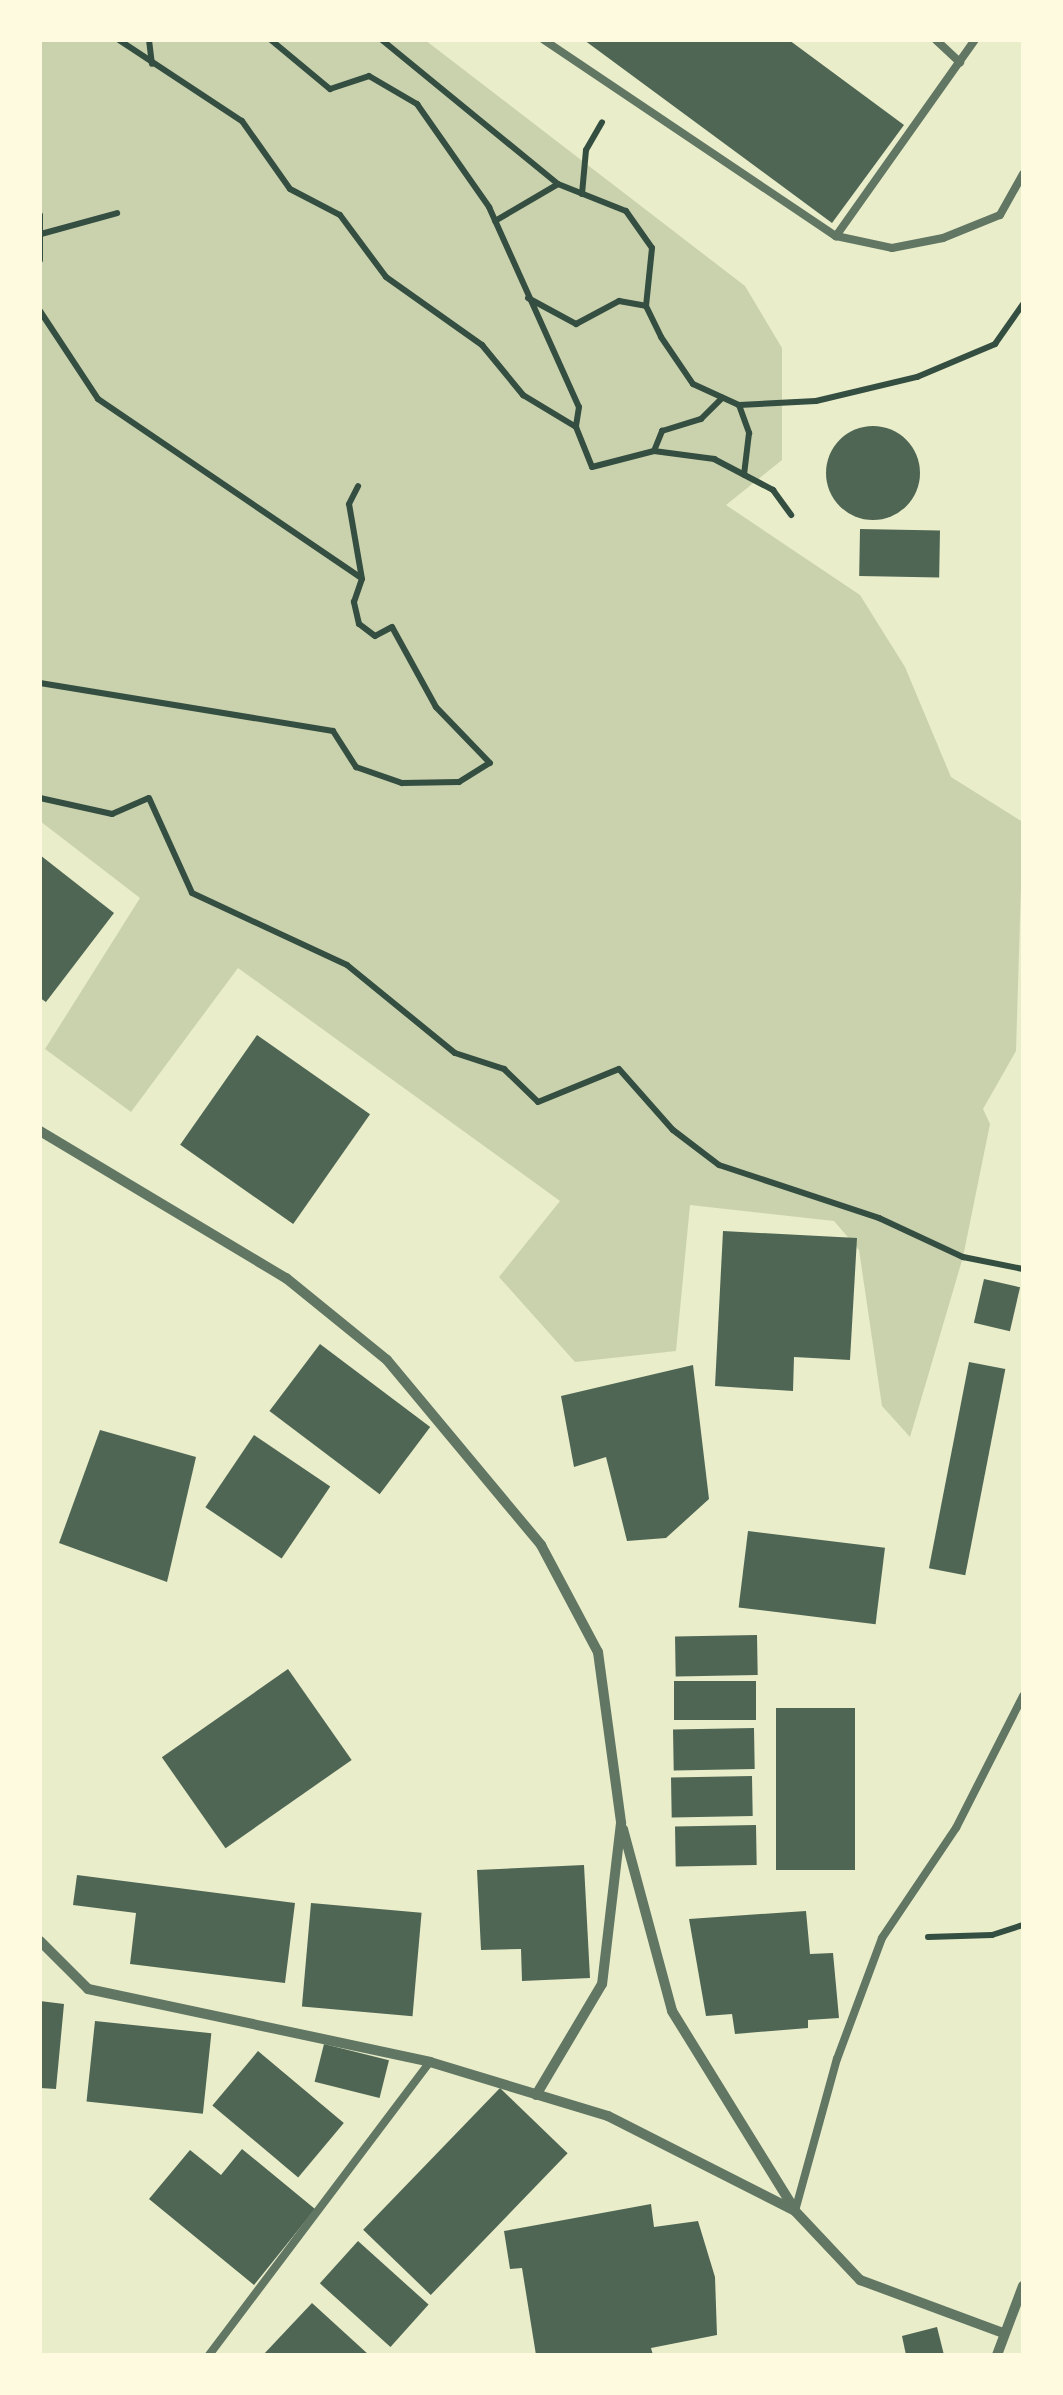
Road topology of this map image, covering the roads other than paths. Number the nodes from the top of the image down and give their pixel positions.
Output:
1 (544, 40) edge
2 (936, 40) edge
3 (975, 40) edge
4 (960, 62) junction
5 (1023, 174) edge
6 (836, 236) junction
7 (40, 1131) edge
8 (1023, 1696) edge
9 (621, 1823) junction
10 (40, 1942) edge
11 (430, 2062) junction
12 (536, 2095) junction
13 (795, 2211) junction
14 (1023, 2286) edge
15 (1003, 2334) junction
16 (209, 2355) edge
17 (997, 2355) edge

1 - 6 lane
2 - 4 lane
3 - 4 lane
4 - 6 lane
5 - 6 lane
7 - 9 street
8 - 13 lane
9 - 12 street
9 - 13 street
10 - 11 street
11 - 12 street
11 - 16 lane
12 - 13 street
13 - 15 street
14 - 15 street
15 - 17 street

